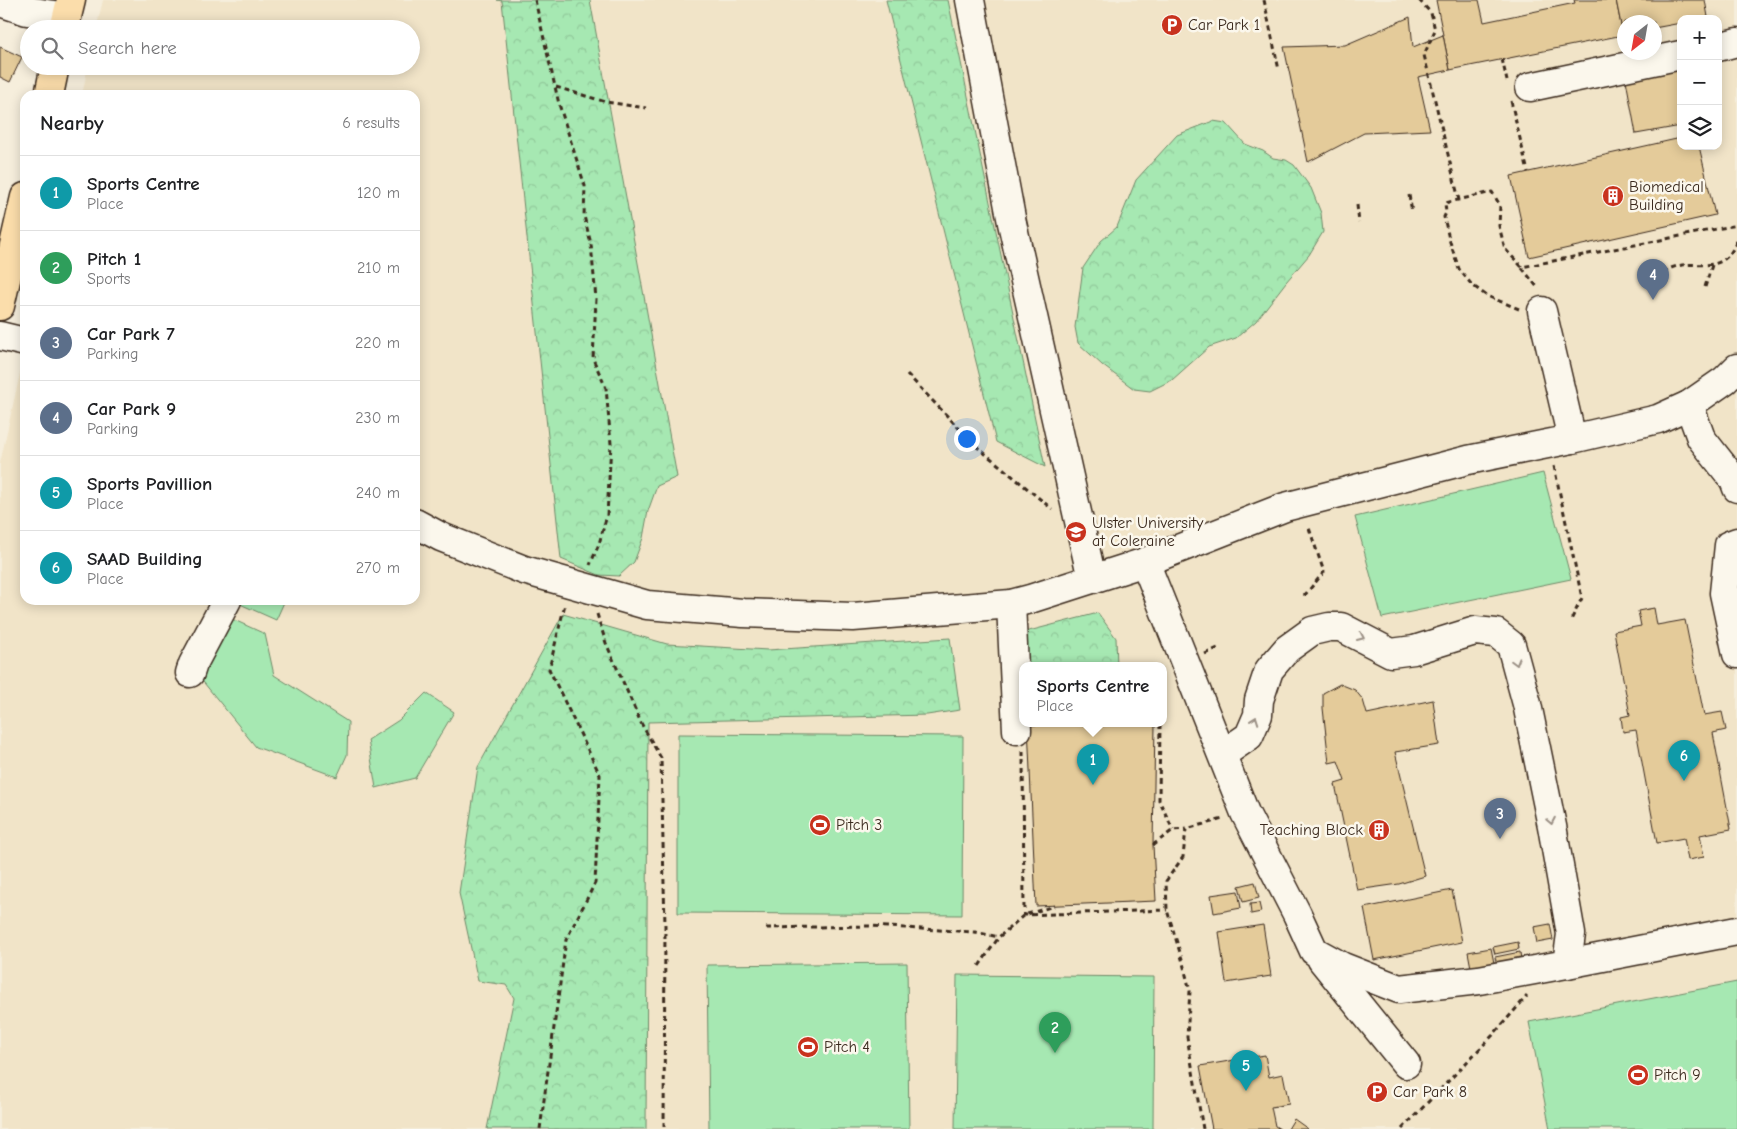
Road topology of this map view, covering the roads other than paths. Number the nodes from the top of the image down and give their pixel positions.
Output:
1 (970, 0) edge
2 (0, 2) edge
3 (67, 15) edge
4 (1737, 42) edge
5 (1722, 45) edge
6 (1677, 56) edge
7 (53, 75) edge
8 (50, 90) edge
9 (1516, 91) road end
10 (20, 220) edge
11 (0, 306) edge
12 (1531, 310) road end
13 (0, 336) edge
14 (20, 341) edge
15 (1737, 368) edge
16 (1689, 405) junction
17 (1572, 439) junction
18 (1737, 488) edge
19 (420, 526) edge
20 (1737, 542) edge
21 (1145, 562) junction
22 (1092, 579) junction
23 (1010, 604) junction
24 (224, 605) edge
25 (1737, 654) edge
26 (190, 673) dead end
27 (1017, 730) road end
28 (1223, 754) junction
29 (1737, 931) edge
30 (1314, 951) junction
31 (1559, 966) junction
32 (1406, 1064) dead end

1 - 22 street
2 - 3 street
4 - 5 street
6 - 9 street
7 - 8 main road
10 - 11 main road
12 - 17 street
13 - 14 street
15 - 16 street
16 - 17 street
16 - 18 street
17 - 21 street
19 - 23 street
20 - 25 street
21 - 22 street
21 - 28 street
22 - 23 street
23 - 27 street
24 - 26 street
28 - 30 street
28 -> 31 street
29 - 31 street
30 - 31 street
30 - 32 street

